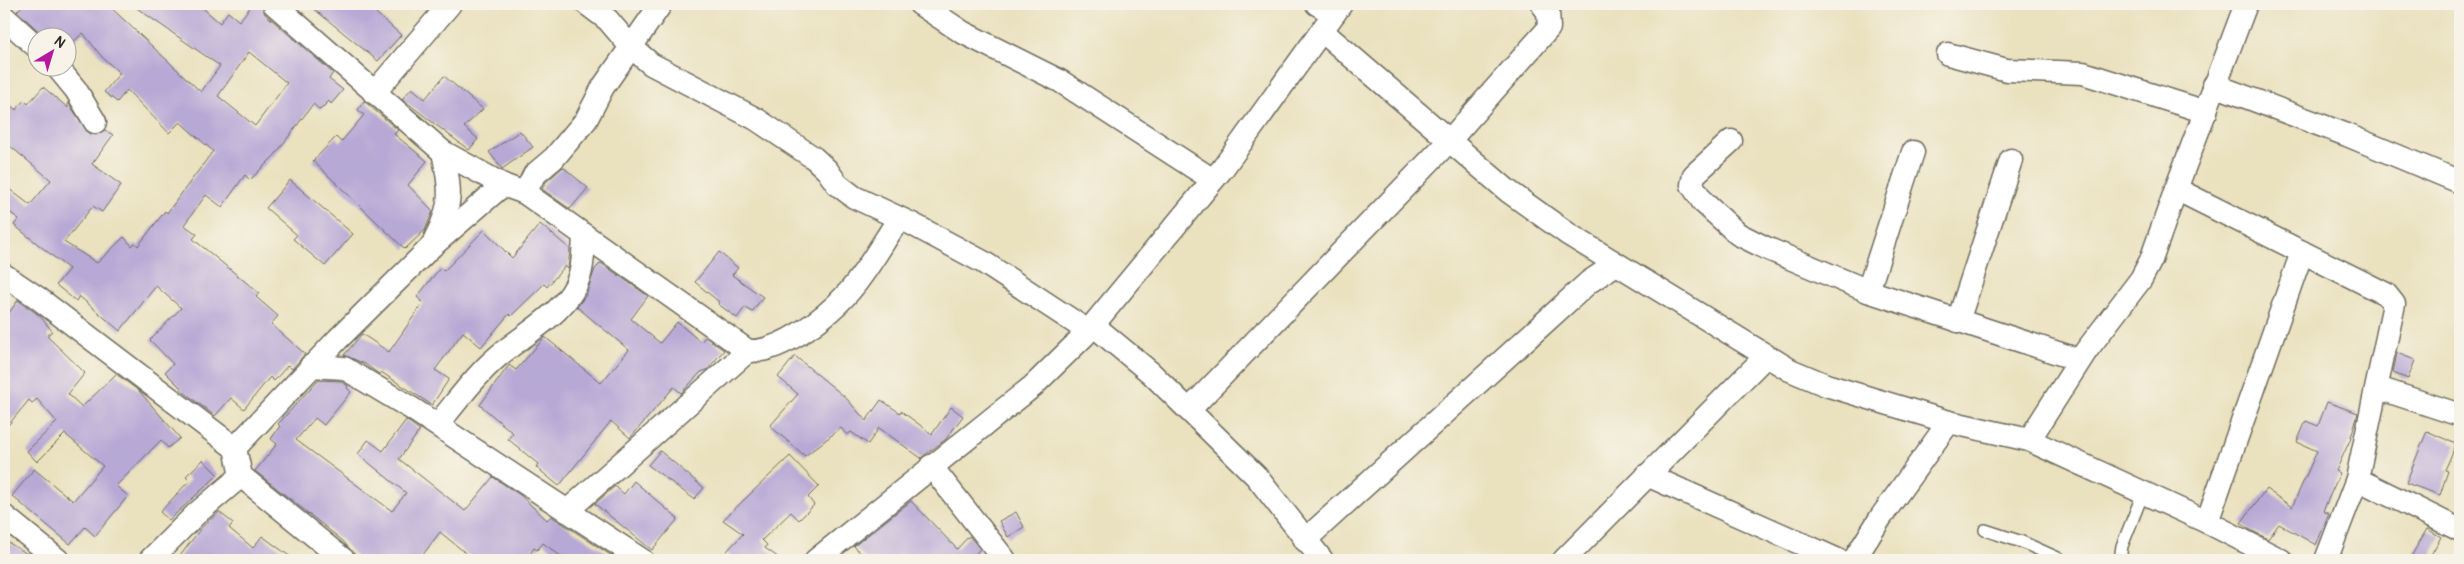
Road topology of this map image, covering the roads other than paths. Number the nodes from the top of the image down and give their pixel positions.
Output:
1 (8, 4) edge
2 (274, 4) edge
3 (450, 4) edge
4 (587, 4) edge
5 (661, 4) edge
6 (920, 4) edge
7 (1542, 4) edge
8 (2246, 4) edge
9 (4, 8) edge
10 (1329, 13) edge
11 (4, 17) edge
12 (28, 39) edge
13 (630, 46) junction
14 (1948, 54) dead end
15 (66, 78) edge
16 (2214, 85) junction
17 (374, 93) junction
18 (2206, 112) junction
19 (95, 122) dead end
20 (1450, 140) junction
21 (1731, 141) dead end
22 (443, 152) junction
23 (1913, 152) dead end
24 (2011, 160) dead end
25 (1213, 180) junction
26 (2460, 182) edge
27 (503, 185) junction
28 (2176, 189) junction
29 (525, 193) junction
30 (899, 219) junction
31 (584, 236) junction
32 (431, 247) junction
33 (2302, 252) junction
34 (1616, 264) junction
35 (6, 281) edge
36 (1868, 291) junction
37 (1958, 321) junction
38 (1091, 328) junction
39 (338, 339) junction
40 (748, 351) junction
41 (1766, 356) junction
42 (2079, 360) junction
43 (311, 366) junction
44 (344, 368) junction
45 (2378, 388) junction
46 (1189, 410) junction
47 (2460, 415) edge
48 (1950, 422) junction
49 (437, 425) junction
50 (2029, 440) junction
51 (235, 448) junction
52 (931, 466) junction
53 (1647, 475) junction
54 (241, 476) junction
55 (2357, 480) junction
56 (2144, 494) junction
57 (566, 511) junction
58 (4, 516) edge
59 (2207, 522) junction
60 (1985, 530) dead end
61 (2460, 530) edge
62 (1305, 540) junction
63 (58, 560) edge
64 (150, 560) edge
65 (344, 560) edge
66 (642, 560) edge
67 (816, 560) edge
68 (1005, 560) edge
69 (1322, 560) edge
70 (1564, 560) edge
71 (1838, 560) edge
72 (1854, 560) edge
73 (2062, 560) edge
74 (2120, 560) edge
75 (2281, 560) edge
76 (2326, 560) edge

1 - 9 street
2 - 17 street
3 - 17 street
4 - 13 street
5 - 13 street
6 - 25 street
7 - 20 street
8 - 16 street
10 - 20 street
10 - 25 street
11 - 12 street
13 - 29 street
13 - 30 street
14 - 18 street
15 - 19 street
16 - 18 street
16 - 26 street
17 - 22 street
18 - 28 street
20 - 34 street
20 - 46 street
21 - 36 street
22 - 27 street
22 - 32 street
23 - 36 street
24 - 37 street
25 - 38 street
27 - 29 street
27 - 32 street
28 - 33 street
28 - 42 street
29 - 31 street
30 - 38 street
30 - 40 street
31 - 40 street
31 - 49 street
32 - 39 street
33 - 45 street
33 - 59 street
34 - 41 street
34 - 62 street
35 - 51 street
36 - 37 street
37 - 42 street
38 - 46 street
38 - 52 street
39 - 43 street
39 - 44 street
40 - 57 street
41 - 48 street
41 - 53 street
42 - 50 street
43 - 44 street
43 - 51 street
44 - 49 street
45 - 47 street
45 - 55 street
46 - 62 street
48 - 50 street
48 - 72 street
49 - 57 street
50 - 56 street
51 - 54 street
52 - 67 street
52 - 68 street
53 - 70 street
53 - 71 street
54 - 64 street
54 - 65 street
55 - 61 street
55 - 76 street
56 - 59 street
56 - 74 lane
57 - 66 street
58 - 63 street
59 - 75 street
60 - 73 lane
62 - 69 street

